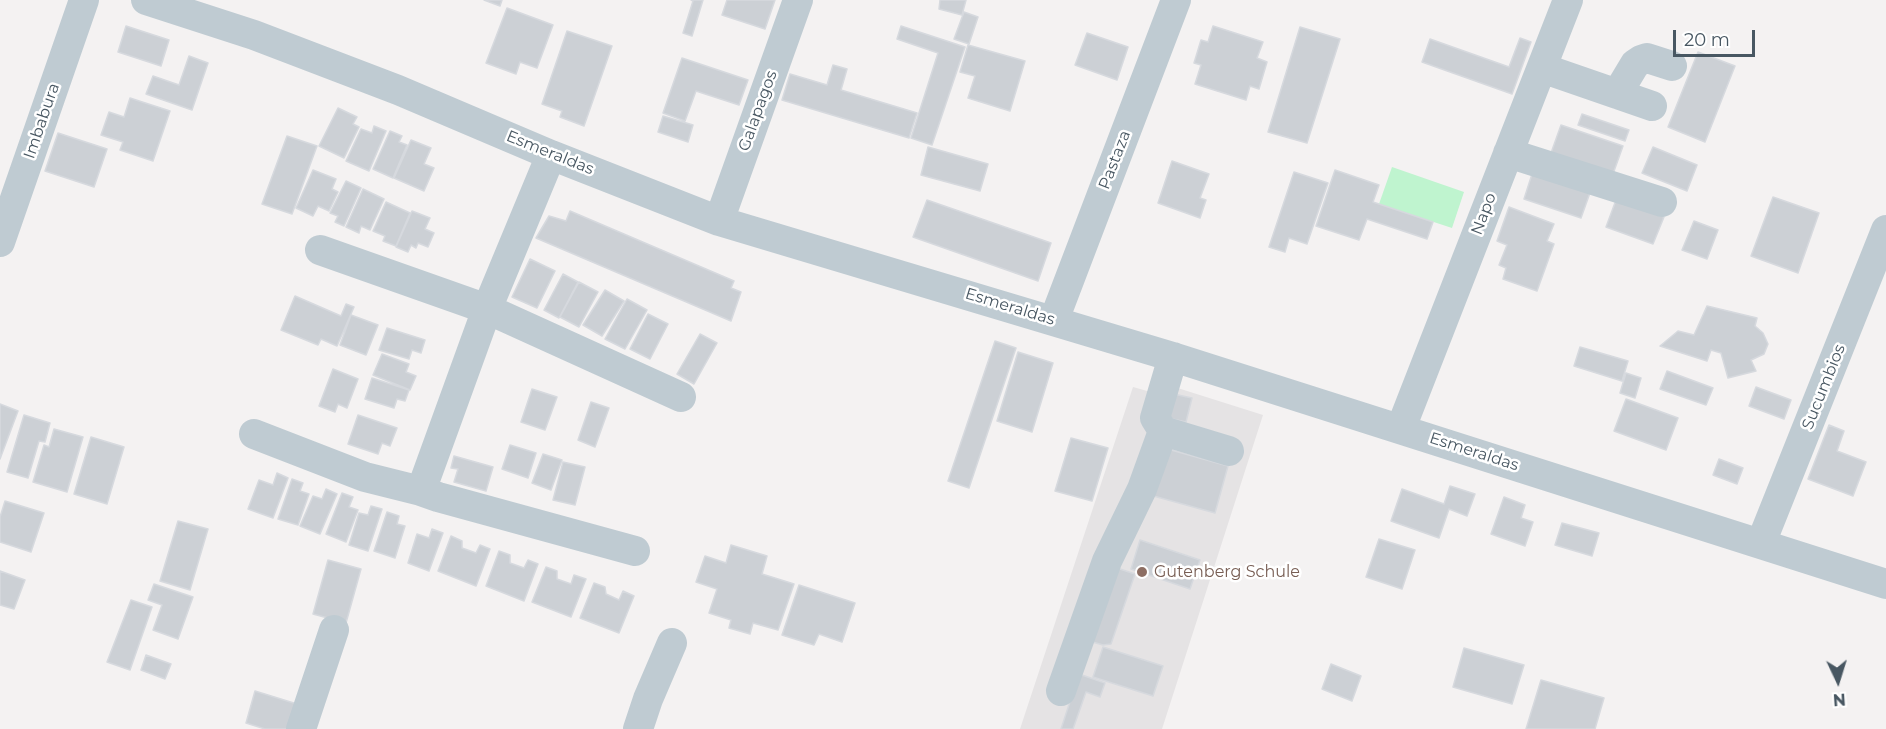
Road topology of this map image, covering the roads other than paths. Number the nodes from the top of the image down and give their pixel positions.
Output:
1 (84, 0) edge
2 (146, 0) edge
3 (798, 0) edge
4 (1176, 0) edge
5 (1568, 0) edge
6 (1672, 66) dead end
7 (1542, 68) junction
8 (1617, 94) junction
9 (1652, 106) dead end
10 (1508, 153) junction
11 (551, 155) junction
12 (1662, 202) dead end
13 (719, 221) junction
14 (1886, 230) edge
15 (0, 242) edge
16 (320, 250) dead end
17 (487, 309) junction
18 (1054, 320) junction
19 (1173, 357) junction
20 (681, 397) dead end
21 (1401, 428) junction
22 (1163, 431) junction
23 (254, 434) dead end
24 (1229, 451) dead end
25 (421, 491) junction
26 (1761, 543) junction
27 (635, 551) dead end
28 (1886, 584) edge
29 (334, 630) dead end
30 (672, 643) dead end
31 (1061, 691) dead end
32 (301, 729) edge
33 (638, 729) edge

1 - 15 street, Imbabura
2 - 11 street, Esmeraldas
3 - 13 street, Galapagos
4 - 18 street, Pastaza
5 - 7 street, Napo
6 - 8 street
7 - 8 street
7 - 10 street, Napo
8 - 9 street
10 - 12 street
10 - 21 street, Napo
11 - 13 street, Esmeraldas
11 - 17 street
13 - 18 street, Esmeraldas
14 - 26 street, Sucumbios
16 - 17 street
17 - 20 street
17 - 25 street
18 - 19 street, Esmeraldas
19 - 21 street, Esmeraldas
19 - 22 street
21 - 26 street, Esmeraldas
22 - 24 street
22 - 31 street
23 - 25 street
25 - 27 street
26 - 28 street, Esmeraldas
29 - 32 street
30 - 33 street

